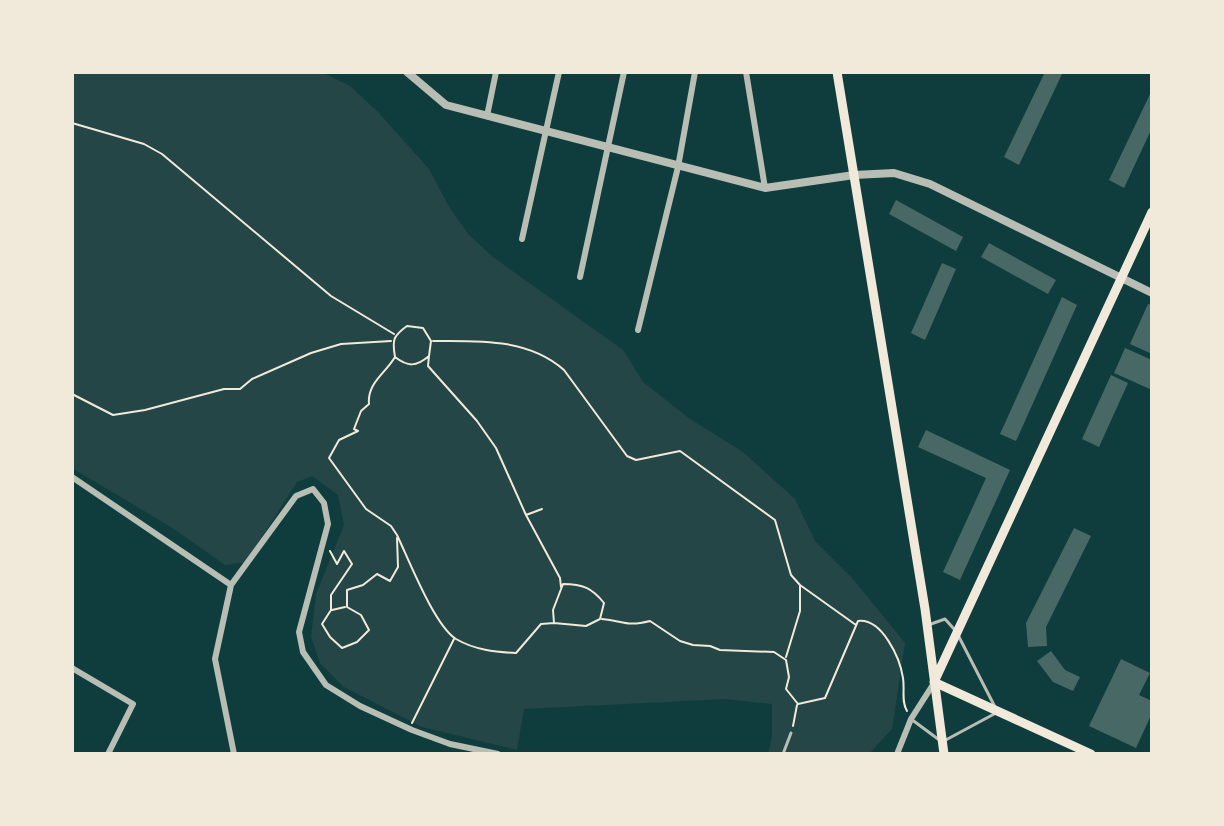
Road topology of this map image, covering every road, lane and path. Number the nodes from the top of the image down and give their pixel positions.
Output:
1 (407, 72) edge
2 (496, 72) edge
3 (559, 72) edge
4 (624, 72) edge
5 (695, 72) edge
6 (746, 72) edge
7 (837, 72) edge
8 (487, 116) junction
9 (72, 123) edge
10 (546, 132) junction
11 (607, 149) junction
12 (678, 167) junction
13 (854, 175) junction
14 (765, 188) junction
15 (1152, 212) edge
16 (522, 239) dead end
17 (580, 277) dead end
18 (1121, 279) junction
19 (1152, 293) edge
20 (638, 330) dead end
21 (395, 334) junction
22 (392, 341) junction
23 (431, 341) junction
24 (429, 356) junction
25 (395, 357) junction
26 (72, 394) edge
27 (72, 477) edge
28 (542, 509) dead end
29 (526, 515) junction
30 (397, 535) junction
31 (316, 569) junction
32 (231, 585) junction
33 (800, 585) junction
34 (561, 589) junction
35 (347, 607) junction
36 (331, 610) junction
37 (600, 619) junction
38 (554, 623) junction
39 (856, 625) junction
40 (927, 625) junction
41 (957, 633) junction
42 (454, 638) junction
43 (786, 660) junction
44 (72, 668) edge
45 (934, 682) junction
46 (798, 704) junction
47 (997, 711) junction
48 (911, 719) junction
49 (409, 728) junction
50 (791, 733) joint
51 (942, 742) junction
52 (108, 754) edge
53 (234, 754) edge
54 (498, 754) edge
55 (783, 754) edge
56 (897, 754) edge
57 (944, 754) edge
58 (1091, 754) edge

1 - 8 street
2 - 8 street
3 - 10 street
4 - 11 street
5 - 12 street
6 - 14 street
7 - 13 main road
8 - 10 street
9 - 21 path
10 - 11 street
10 - 16 street
11 - 12 street
11 - 17 street
12 - 14 street
12 - 20 street
13 - 14 street
13 - 18 street
13 - 40 main road
15 - 18 main road
18 - 19 street
18 - 41 main road
21 - 22 path
21 - 23 path
22 - 25 path
22 - 26 path
23 - 24 path
23 - 33 path
24 - 25 path
24 - 29 path
25 - 30 path
27 - 32 street
28 - 29 path
29 - 34 path
30 - 35 path
30 - 42 path
31 - 32 street
31 - 36 path
31 - 49 street
32 - 53 street
33 - 39 path
33 - 43 path
34 - 37 path
34 - 38 path
35 - 36 path
35 - 36 path
37 - 38 path
37 - 43 path
38 - 42 path
39 - 46 path
39 - 48 path
40 - 41 lane
40 - 45 main road
41 - 45 main road
41 - 47 lane
42 - 49 path
43 - 46 path
44 - 52 street
45 - 47 main road
45 - 48 street
45 - 51 main road
46 - 50 path
47 - 51 lane
47 - 58 main road
48 - 51 lane
48 - 56 street
49 - 54 street
50 - 55 lane
51 - 57 main road

